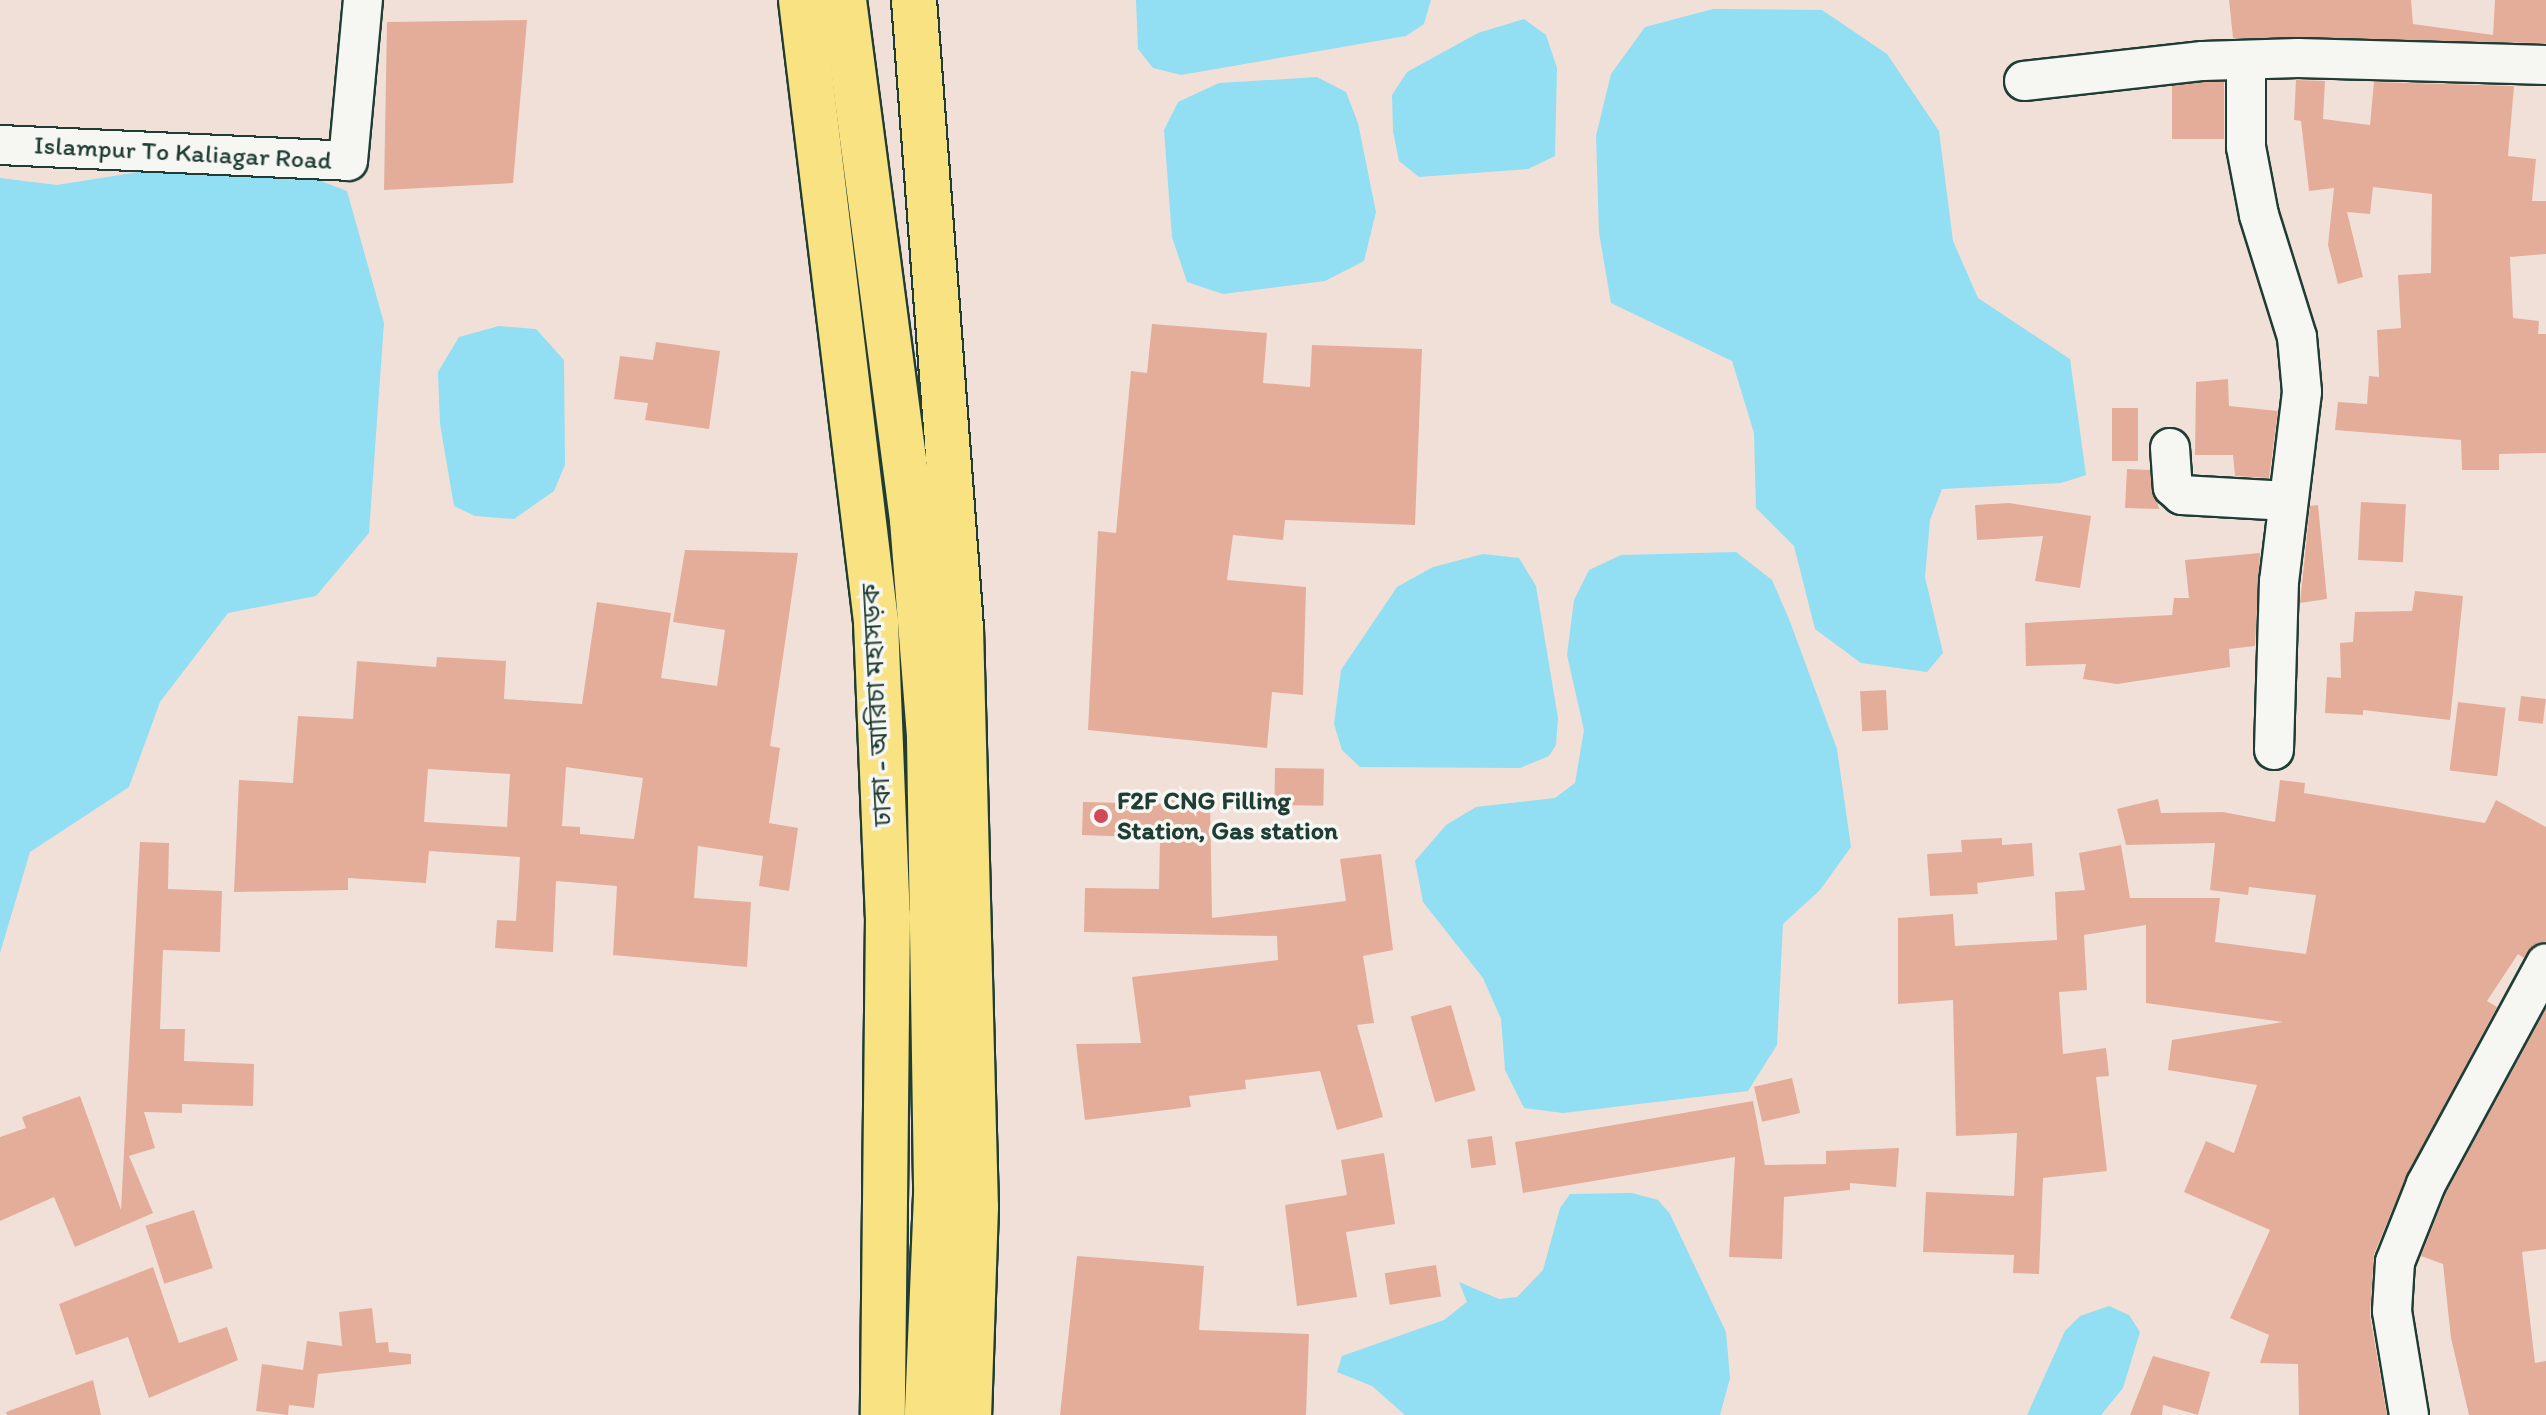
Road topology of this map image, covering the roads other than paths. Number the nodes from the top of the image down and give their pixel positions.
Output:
1 (363, 0) edge
2 (914, 0) edge
3 (802, 18) edge
4 (846, 18) edge
5 (2246, 60) junction
6 (2546, 65) edge
7 (2024, 81) dead end
8 (0, 145) edge
9 (2170, 448) dead end
10 (2288, 501) junction
11 (2274, 750) dead end
12 (2546, 963) edge
13 (883, 1415) edge
14 (927, 1415) edge
15 (969, 1415) edge
16 (2409, 1415) edge

1 - 8 street, Islampur To Kaliagar Road
2 - 15 highway
3 - 13 highway, ঢাকা - আরিচা মহাসড়ক
4 - 14 highway
5 - 6 street
5 - 7 street
5 - 10 street
9 - 10 street
10 - 11 street
12 - 16 street

